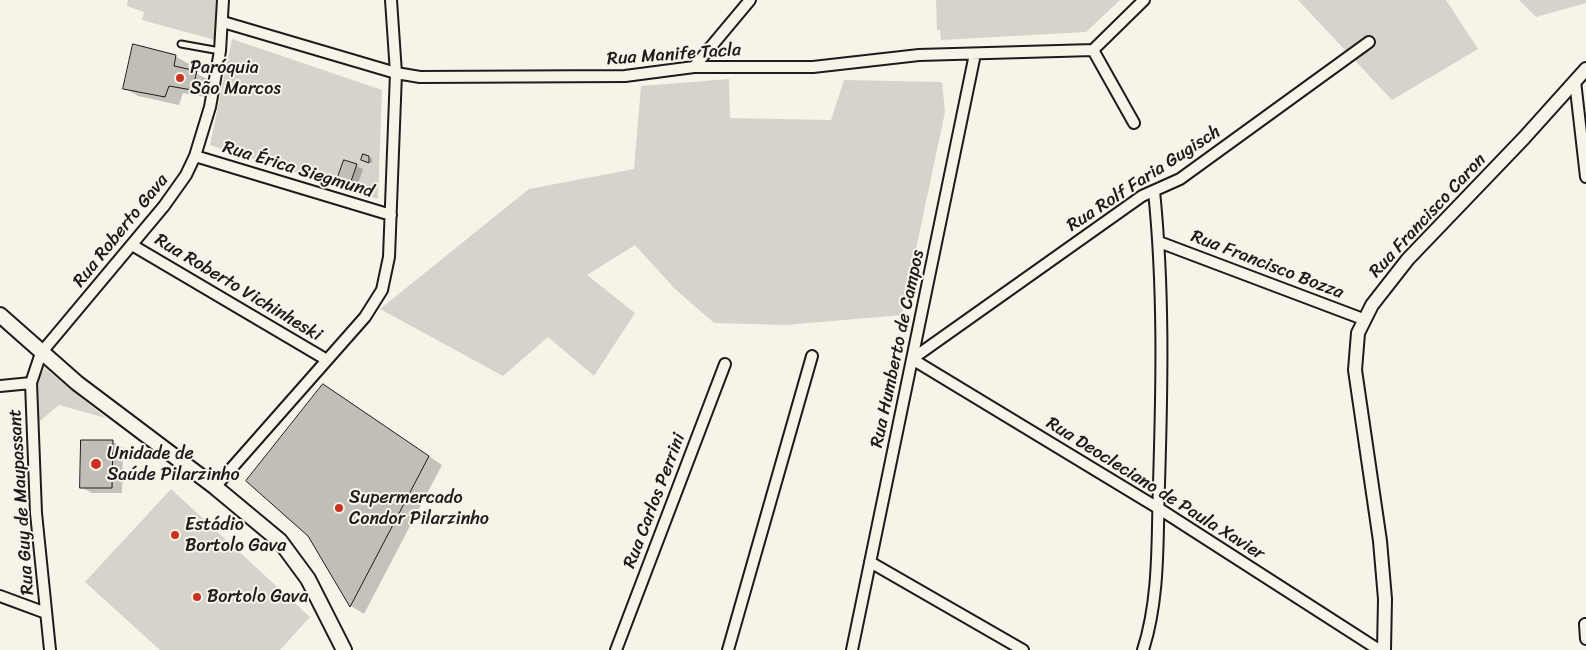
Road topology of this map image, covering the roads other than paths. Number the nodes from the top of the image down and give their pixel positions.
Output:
1 (223, 0) edge
2 (392, 0) edge
3 (750, 0) edge
4 (1144, 0) edge
5 (223, 22) junction
6 (1369, 42) dead end
7 (181, 44) dead end
8 (1093, 50) junction
9 (220, 51) junction
10 (976, 54) junction
11 (694, 67) junction
12 (1586, 69) edge
13 (396, 73) junction
14 (1575, 81) junction
15 (1134, 123) dead end
16 (195, 156) junction
17 (1586, 177) edge
18 (1154, 191) junction
19 (391, 215) junction
20 (1159, 242) junction
21 (132, 245) junction
22 (0, 315) edge
23 (1364, 320) junction
24 (41, 353) junction
25 (812, 356) dead end
26 (912, 359) junction
27 (327, 360) junction
28 (725, 364) dead end
29 (31, 383) junction
30 (0, 386) edge
31 (215, 487) junction
32 (1158, 508) junction
33 (870, 562) junction
34 (0, 596) edge
35 (46, 613) junction
36 (1585, 624) dead end
37 (1586, 639) edge
38 (50, 650) edge
39 (344, 650) edge
40 (616, 650) edge
41 (728, 650) edge
42 (852, 650) edge
43 (1023, 650) edge
44 (1143, 650) edge
45 (1379, 650) edge
46 (1384, 650) edge

1 - 5 street, Rua Roberto Gava
2 - 13 street
3 - 11 street
4 - 8 street
5 - 9 street, Rua Roberto Gava
5 - 13 street, Rua Manife Tacla
6 - 18 street, Rua Rolf Faria Gugisch
7 - 9 lane
8 - 10 street, Rua Manife Tacla
8 - 15 street
9 - 16 street, Rua Roberto Gava
10 - 11 street, Rua Manife Tacla
10 - 26 street, Rua Humberto de Campos
11 - 13 street, Rua Manife Tacla
12 - 14 street, Rua Francisco Caron
13 - 19 street
14 - 17 street
14 - 23 street, Rua Francisco Caron
16 - 19 street, Rua Érica Siegmund
16 - 21 street, Rua Roberto Gava
18 - 20 street
18 - 26 street, Rua Rolf Faria Gugisch
19 - 27 street
20 - 23 street, Rua Francisco Bozza
20 - 32 street
21 - 24 street, Rua Roberto Gava
21 - 27 street, Rua Roberto Vichinheski
22 - 24 main road
23 - 46 street, Rua Francisco Caron
24 - 29 street, Rua Guy de Maupassant
24 - 31 main road
25 - 41 street
26 - 32 street, Rua Deocleciano de Paula Xavier
26 - 33 street, Rua Humberto de Campos
27 - 31 street
28 - 40 street, Rua Carlos Perrini
29 - 30 street
29 - 35 street, Rua Guy de Maupassant
31 - 39 main road
32 - 44 street
32 - 45 street, Rua Deocleciano de Paula Xavier
33 - 42 street, Rua Humberto de Campos
33 - 43 street
34 - 35 street
35 - 38 street, Rua Guy de Maupassant
36 - 37 street

